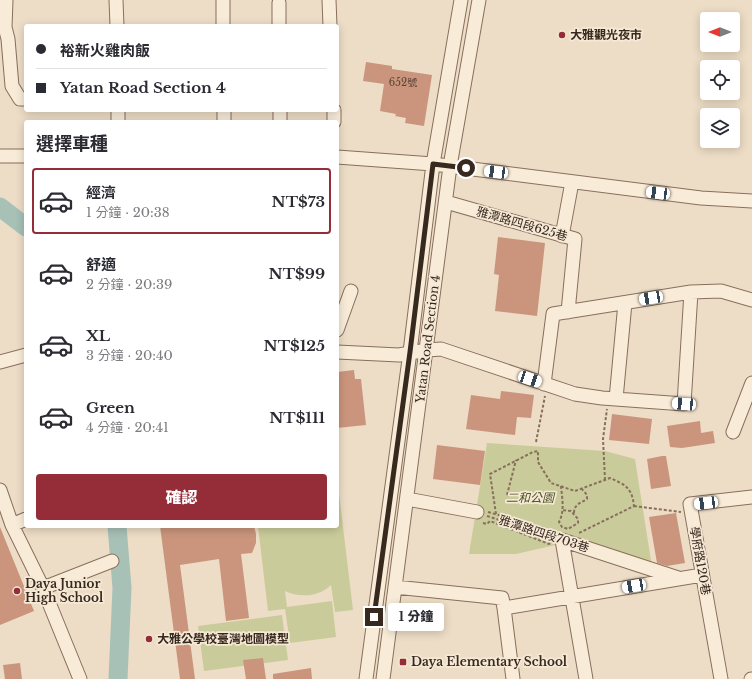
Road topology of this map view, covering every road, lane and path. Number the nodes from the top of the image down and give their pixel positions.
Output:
1 (6, 0) edge
2 (116, 0) edge
3 (223, 0) edge
4 (329, 0) edge
5 (461, 0) edge
6 (478, 0) edge
7 (278, 3) dead end
8 (117, 24) edge
9 (223, 24) edge
10 (279, 24) edge
11 (330, 24) edge
12 (24, 99) edge
13 (0, 156) edge
14 (24, 156) edge
15 (339, 157) edge
16 (433, 164) junction
17 (450, 166) junction
18 (572, 182) junction
19 (752, 201) edge
20 (446, 202) junction
21 (562, 236) junction
22 (351, 291) dead end
23 (691, 292) junction
24 (752, 300) edge
25 (625, 303) junction
26 (568, 312) junction
27 (339, 324) edge
28 (427, 350) junction
29 (339, 352) edge
30 (410, 352) junction
31 (24, 356) edge
32 (0, 362) edge
33 (752, 383) edge
34 (546, 384) junction
35 (612, 399) junction
36 (734, 432) dead end
37 (536, 442) dead end
38 (516, 460) junction
39 (605, 480) junction
40 (561, 486) junction
41 (581, 488) junction
42 (0, 490) edge
43 (507, 495) dead end
44 (752, 497) edge
45 (407, 499) junction
46 (634, 506) junction
47 (562, 510) junction
48 (480, 514) junction
49 (496, 514) junction
50 (574, 514) junction
51 (692, 514) junction
52 (24, 520) edge
53 (12, 525) junction
54 (579, 533) dead end
55 (559, 539) junction
56 (112, 561) dead end
57 (702, 575) junction
58 (680, 578) junction
59 (395, 587) junction
60 (43, 588) junction
61 (572, 596) junction
62 (504, 608) junction
63 (80, 679) edge
64 (366, 679) edge
65 (383, 679) edge
66 (513, 679) edge
67 (586, 679) edge
68 (721, 679) edge

1 - 12 street
2 - 8 street
3 - 9 street
4 - 11 street
5 - 16 street, Yatan Road Section 4
6 - 17 street, Yatan Road Section 4
7 - 10 street
13 - 14 street
15 - 16 street
16 - 17 street
16 - 30 street, Yatan Road Section 4
17 - 18 street
17 - 20 street, Yatan Road Section 4
18 - 19 street
18 - 21 street
20 - 21 street, 雅潭路四段625巷
20 - 28 street, Yatan Road Section 4
21 - 26 street, 雅潭路四段625巷
22 - 27 street
23 - 24 street
23 - 25 street
23 - 35 street
25 - 26 street
25 - 35 street
26 - 34 street
28 - 30 street
28 - 34 street
28 - 45 street, Yatan Road Section 4
29 - 30 street
30 - 64 street, Yatan Road Section 4
31 - 32 street
33 - 36 street
34 - 35 street
34 - 37 path
35 - 39 path
38 - 40 path
38 - 43 path
38 - 49 path
39 - 41 path
39 - 46 path
40 - 41 path
40 - 47 path
41 - 50 path
42 - 53 street
44 - 51 street, 學府路120巷
45 - 48 street
45 - 59 street, Yatan Road Section 4
46 - 51 path
46 - 54 path
47 - 50 path
47 - 50 path
48 - 49 path
48 - 55 path, 雅潭路四段703巷
48 - 55 path
49 - 55 path
51 - 57 street, 學府路120巷
52 - 53 street
53 - 60 street
55 - 58 street, 雅潭路四段703巷
55 - 61 street
56 - 60 street
57 - 58 street
57 - 68 street, 學府路120巷
58 - 61 street
59 - 62 street
59 - 65 street, Yatan Road Section 4
60 - 63 street
61 - 62 street
61 - 67 street
62 - 66 street

